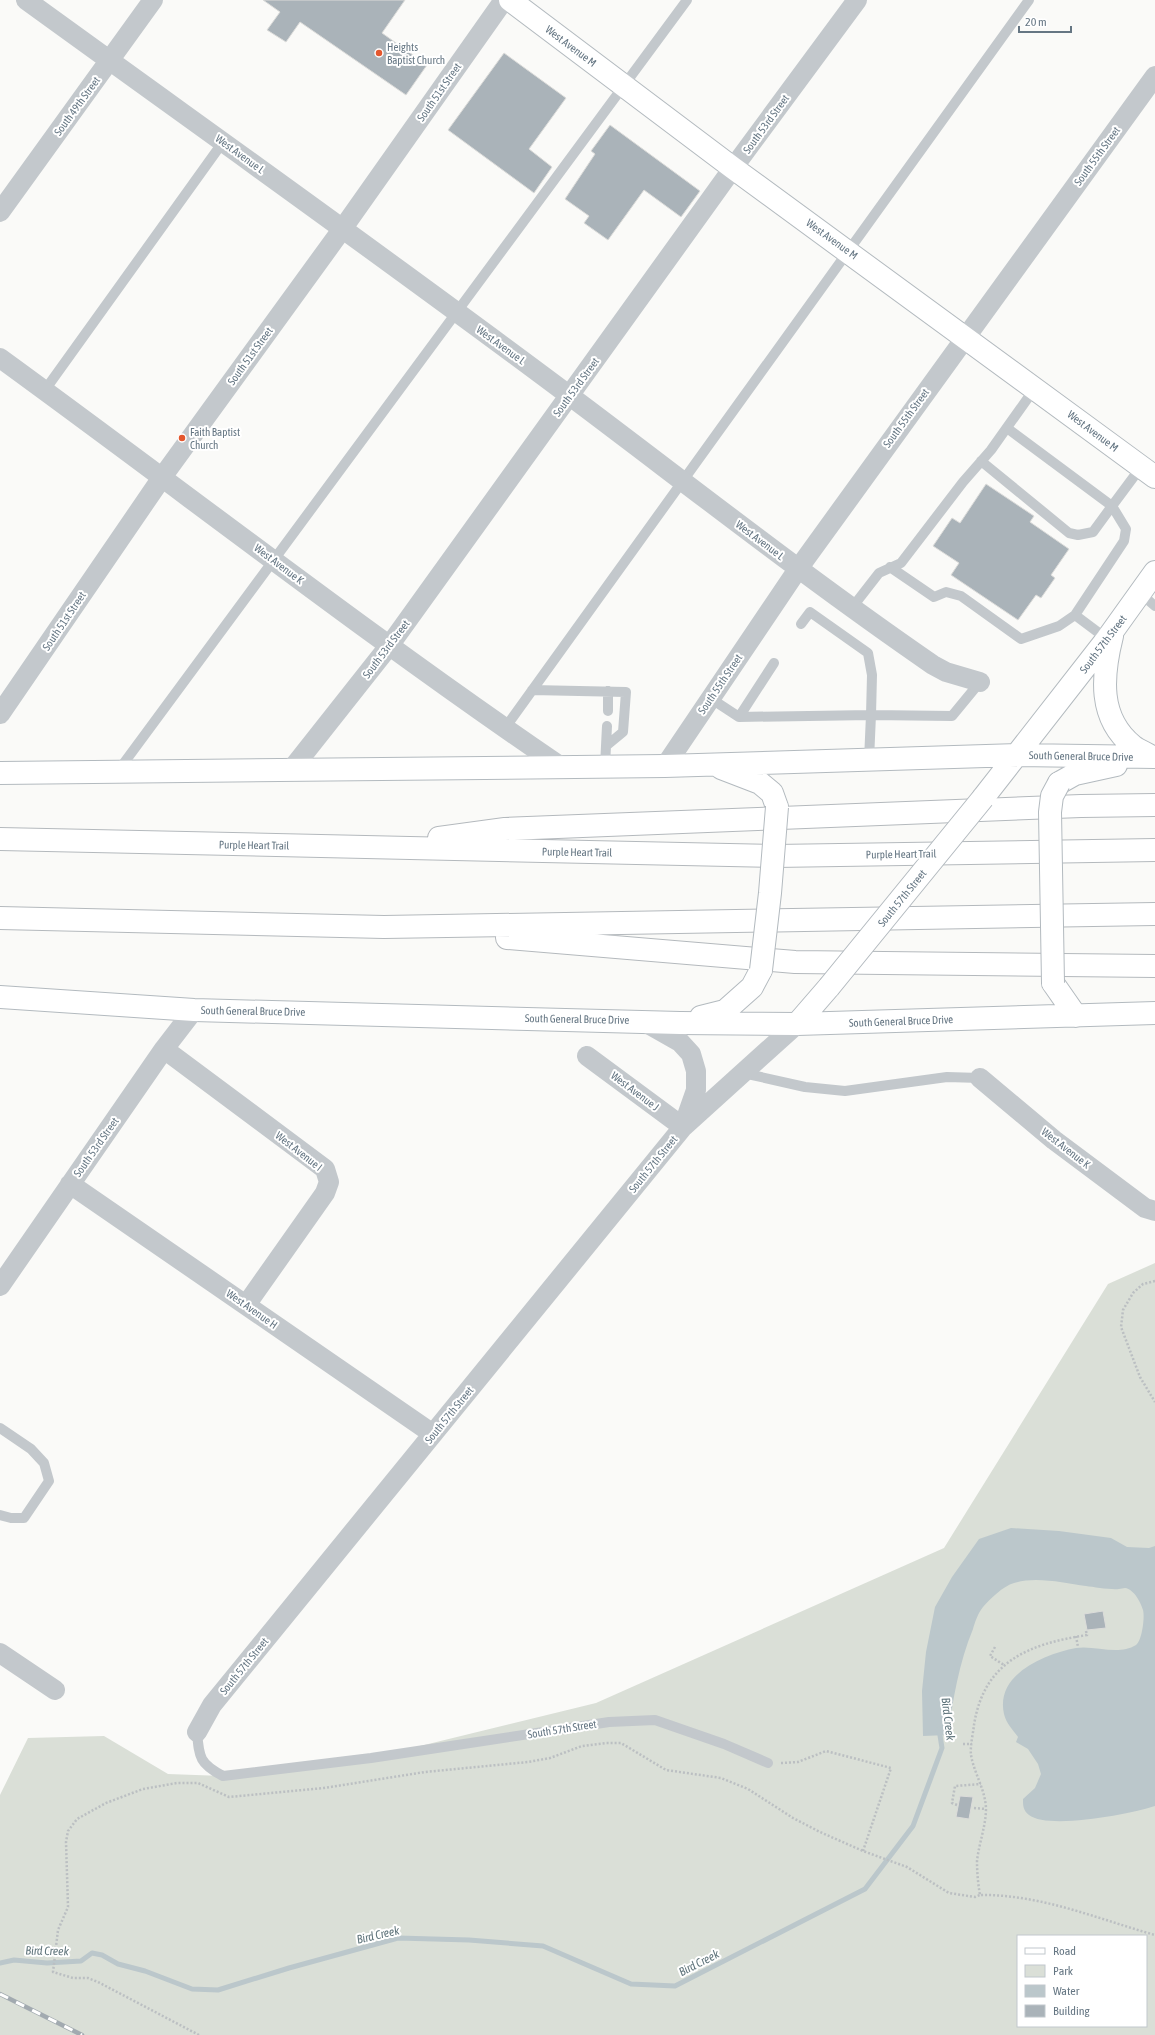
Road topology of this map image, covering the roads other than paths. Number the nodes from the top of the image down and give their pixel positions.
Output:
1 (26, 0) edge
2 (153, 0) edge
3 (504, 0) edge
4 (510, 0) edge
5 (687, 0) edge
6 (857, 0) edge
7 (1029, 0) edge
8 (110, 60) junction
9 (1155, 76) edge
10 (624, 86) junction
11 (223, 142) junction
12 (733, 168) junction
13 (0, 212) edge
14 (343, 228) junction
15 (849, 252) junction
16 (457, 312) junction
17 (965, 336) junction
18 (0, 358) edge
19 (1035, 388) junction
20 (45, 390) junction
21 (570, 396) junction
22 (1006, 428) junction
23 (981, 461) junction
24 (1148, 472) edge
25 (163, 476) junction
26 (684, 482) junction
27 (1112, 506) junction
28 (275, 561) junction
29 (890, 567) junction
30 (798, 568) junction
31 (1155, 572) edge
32 (1147, 599) edge
33 (851, 609) junction
34 (1075, 615) junction
35 (801, 624) dead end
36 (1110, 635) junction
37 (388, 646) junction
38 (774, 663) dead end
39 (980, 682) joint
40 (532, 690) junction
41 (608, 691) junction
42 (710, 698) junction
43 (608, 711) dead end
44 (0, 714) edge
45 (871, 715) junction
46 (738, 716) junction
47 (607, 726) dead end
48 (504, 728) junction
49 (1018, 755) junction
50 (605, 756) junction
51 (1154, 757) edge
52 (869, 760) junction
53 (711, 765) junction
54 (560, 766) junction
55 (665, 766) junction
56 (291, 770) junction
57 (117, 772) junction
58 (0, 773) edge
59 (1155, 805) edge
60 (0, 839) edge
61 (379, 847) junction
62 (1155, 850) edge
63 (1155, 914) edge
64 (0, 918) edge
65 (384, 927) junction
66 (1155, 966) edge
67 (0, 997) edge
68 (194, 1010) junction
69 (1155, 1013) edge
70 (1076, 1016) junction
71 (642, 1020) junction
72 (680, 1023) junction
73 (798, 1024) junction
74 (164, 1049) junction
75 (587, 1056) dead end
76 (743, 1073) junction
77 (980, 1078) joint
78 (683, 1127) junction
79 (70, 1184) junction
80 (1155, 1211) edge
81 (0, 1286) edge
82 (246, 1305) junction
83 (0, 1428) edge
84 (433, 1434) junction
85 (0, 1515) edge
86 (0, 1653) edge
87 (54, 1690) dead end
88 (196, 1732) joint
89 (768, 1763) road end

1 - 8 street, West Avenue L
2 - 8 street, South 49th Street
3 - 14 street, South 51st Street
4 - 10 main road, West Avenue M
5 - 10 lane
6 - 12 street, South 53rd Street
7 - 15 lane
8 - 11 street, West Avenue L
8 - 13 street, South 49th Street
9 - 17 street, South 55th Street
10 - 12 main road, West Avenue M
10 - 16 lane
11 - 14 street, West Avenue L
11 - 20 lane
12 - 15 main road, West Avenue M
12 - 21 street, South 53rd Street
14 - 16 street, West Avenue L
14 - 25 street, South 51st Street
15 - 17 main road, West Avenue M
15 - 26 lane
16 - 21 street, West Avenue L
16 - 28 lane
17 - 19 main road, West Avenue M
17 - 30 street, South 55th Street
18 - 20 street, West Avenue K
19 - 22 lane
19 - 24 main road, West Avenue M
20 - 25 street, West Avenue K
21 - 26 street, West Avenue L
21 - 37 street, South 53rd Street
22 - 23 lane
22 - 27 lane
23 - 27 lane
23 - 29 lane
24 - 27 lane
25 - 28 street, West Avenue K
25 - 44 street, South 51st Street
26 - 30 street, West Avenue L
26 - 40 lane
27 - 34 lane
28 - 37 street, West Avenue K
28 - 57 lane
29 - 33 lane
29 - 34 lane
30 - 33 street, West Avenue L
30 - 42 street, South 55th Street
31 - 32 main road, South 57th Street
32 - 36 main road, South 57th Street
33 - 39 street, West Avenue L
34 - 36 lane
35 - 45 lane
36 - 49 main road, South 57th Street
36 - 51 main road
37 - 48 street, West Avenue K
37 - 56 street, South 53rd Street
38 - 46 lane
39 - 45 lane
40 - 41 lane
40 - 48 lane
41 - 43 lane
41 - 50 lane
42 - 46 lane
42 - 55 street, South 55th Street
45 - 46 lane
45 - 52 lane
47 - 50 lane
48 - 54 street, West Avenue K
49 - 51 main road, South General Bruce Drive
49 - 52 main road, South General Bruce Drive
49 - 73 main road, South 57th Street, bridge
50 - 54 main road, South General Bruce Drive
50 - 55 main road, South General Bruce Drive
51 - 70 main road, bridge
52 - 53 main road, South General Bruce Drive
53 - 55 main road, South General Bruce Drive
53 - 72 main road, bridge
54 - 56 main road, South General Bruce Drive
56 - 57 main road, South General Bruce Drive
57 - 58 main road, South General Bruce Drive
59 - 61 main road
60 - 61 main road, Purple Heart Trail
61 - 62 main road, Purple Heart Trail
63 - 65 main road
64 - 65 main road
65 - 66 main road
67 - 68 main road, South General Bruce Drive
68 - 71 main road, South General Bruce Drive
68 - 74 street, South 53rd Street
69 - 70 main road, South General Bruce Drive
70 - 73 main road, South General Bruce Drive
71 - 72 main road, South General Bruce Drive
71 - 78 street, South 57th Street
72 - 73 main road, South General Bruce Drive
73 - 76 street, South 57th Street
74 - 79 street, South 53rd Street
74 - 82 street, West Avenue I
75 - 78 street, West Avenue J
76 - 77 lane
76 - 78 street, South 57th Street
77 - 80 street, West Avenue K
78 - 84 street, South 57th Street
79 - 81 street, South 53rd Street
79 - 82 street, West Avenue H
82 - 84 street, West Avenue H
83 - 85 lane
84 - 88 street, South 57th Street
86 - 87 street
88 - 89 lane, South 57th Street

